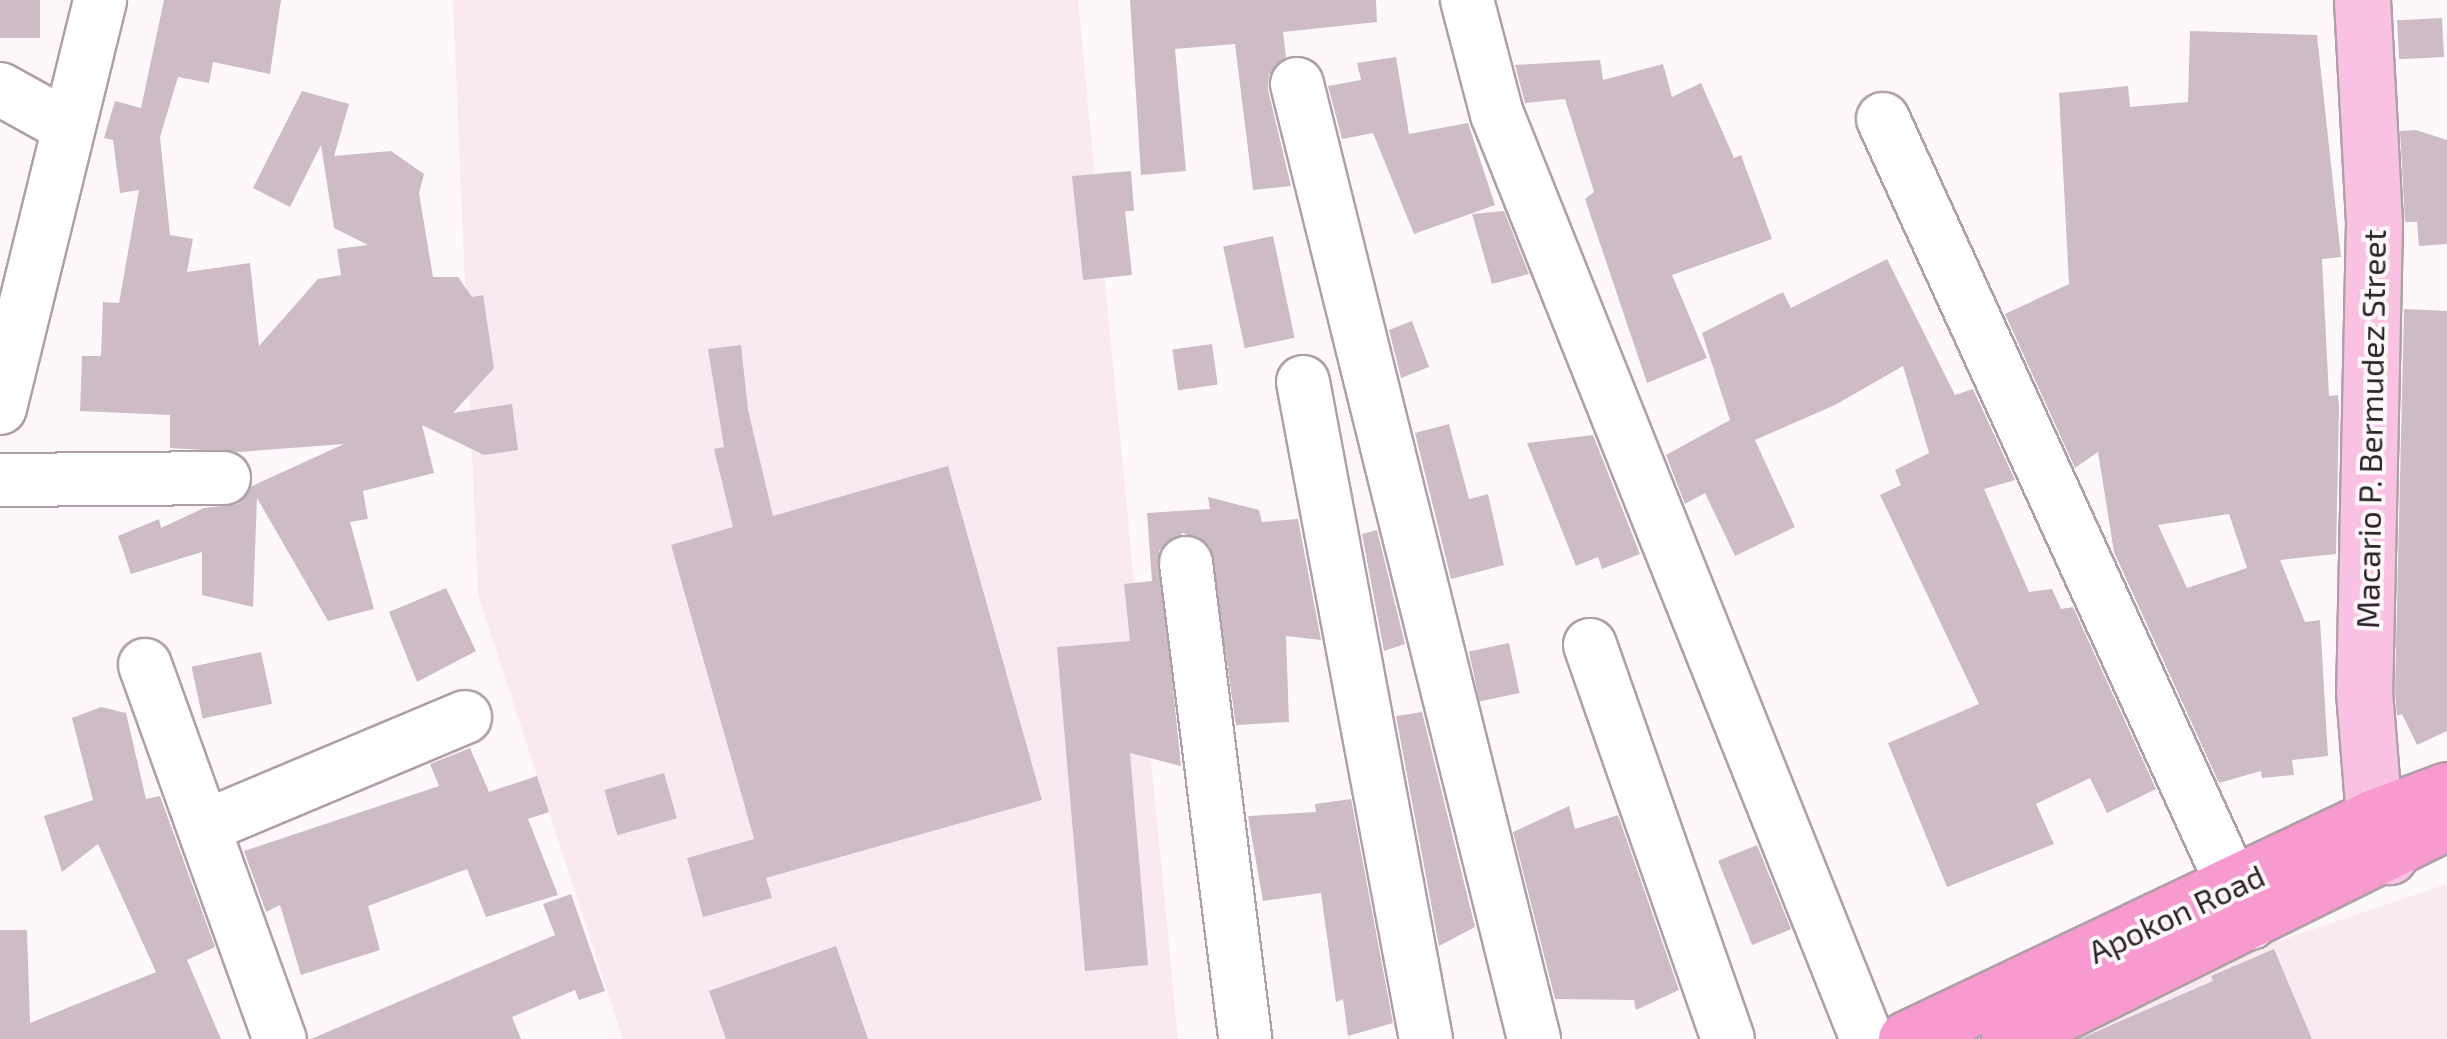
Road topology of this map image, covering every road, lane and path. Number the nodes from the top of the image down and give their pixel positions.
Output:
1 (100, 0) edge
2 (1467, 0) edge
3 (2362, 0) edge
4 (1297, 84) dead end
5 (0, 89) edge
6 (1883, 119) dead end
7 (67, 126) junction
8 (1302, 382) dead end
9 (0, 408) edge
10 (224, 478) dead end
11 (0, 480) edge
12 (1186, 563) dead end
13 (1590, 645) dead end
14 (144, 666) dead end
15 (465, 717) dead end
16 (2447, 790) edge
17 (2447, 822) edge
18 (206, 826) junction
19 (2382, 836) junction
20 (2242, 905) junction
21 (2086, 1023) edge
22 (280, 1039) edge
23 (1245, 1039) edge
24 (1426, 1039) edge
25 (1534, 1039) edge
26 (1728, 1039) edge
27 (1867, 1039) edge
28 (1906, 1039) edge
29 (2009, 1039) edge

1 - 7 street
2 - 27 street
3 - 19 main road, Macario P. Bermudez Street
4 - 25 street
5 - 7 street
6 - 20 street
7 - 9 street
8 - 24 street
10 - 11 street
12 - 23 street
13 - 26 street
14 - 18 street
15 - 18 street
16 - 19 highway, Apokon Road
17 - 19 highway, Apokon Road
18 - 22 street
19 - 20 highway, Apokon Road
20 - 21 highway, Apokon Road
20 - 28 highway, Apokon Road
21 - 29 highway, Apokon Road

